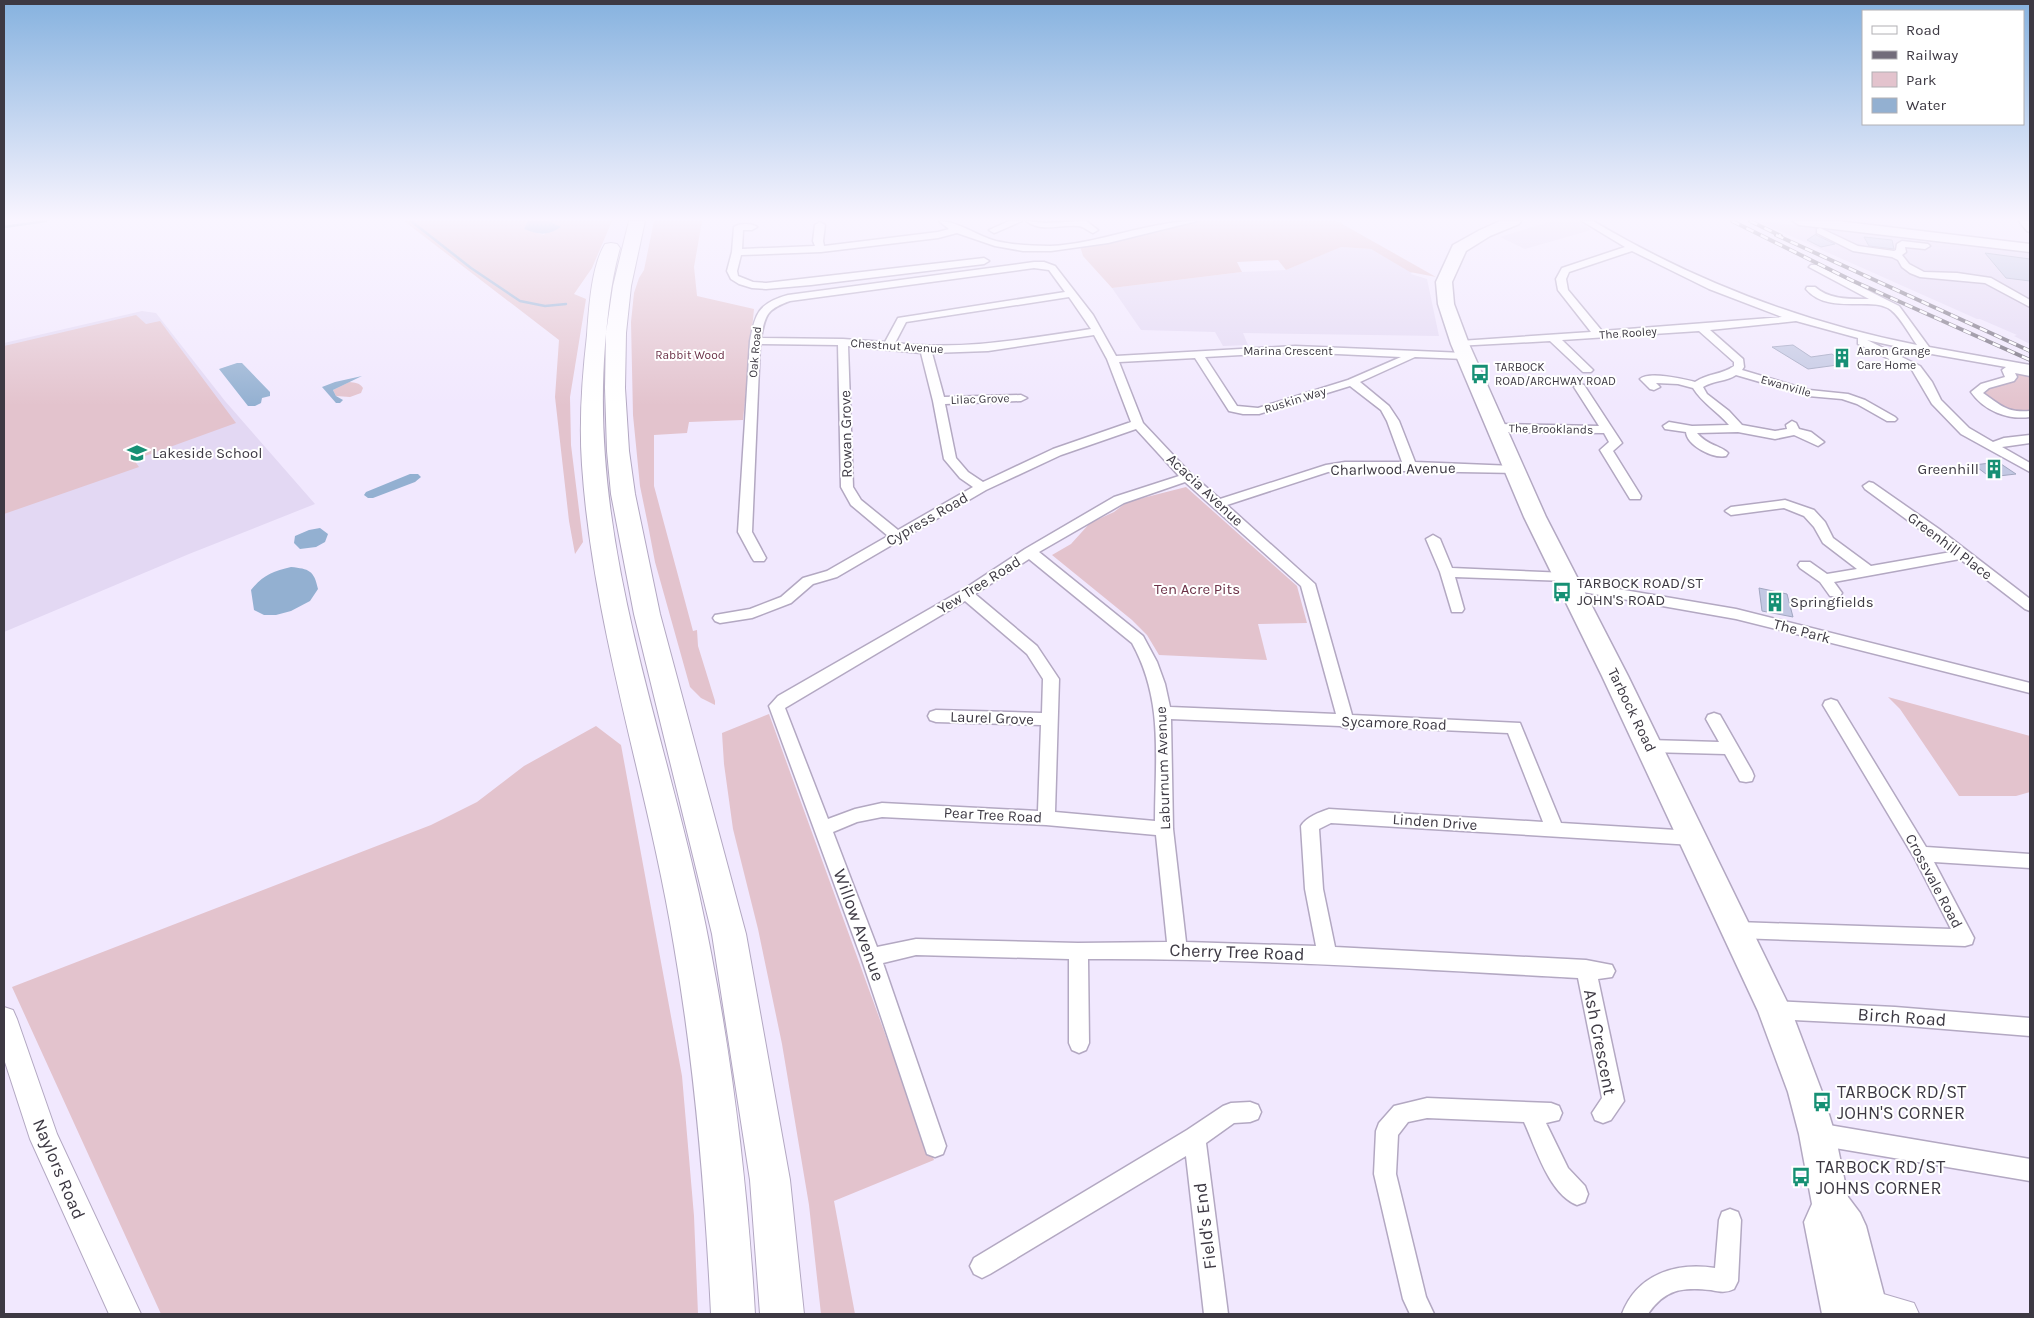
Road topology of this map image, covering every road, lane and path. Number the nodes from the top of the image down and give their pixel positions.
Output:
1 (604, 283) edge
2 (623, 283) edge
3 (744, 283) edge
4 (804, 283) edge
5 (903, 283) edge
6 (1063, 283) edge
7 (1444, 283) edge
8 (1562, 283) edge
9 (1705, 283) edge
10 (1845, 283) edge
11 (1992, 283) edge
12 (1811, 289) dead end
13 (1072, 294) junction
14 (1883, 302) junction
15 (2030, 304) edge
16 (1796, 318) junction
17 (1701, 328) junction
18 (1097, 330) junction
19 (1600, 335) junction
20 (1862, 336) junction
21 (1554, 339) junction
22 (755, 341) junction
23 (843, 342) junction
24 (888, 345) junction
25 (926, 350) junction
26 (1462, 350) junction
27 (1926, 350) junction
28 (1198, 354) junction
29 (1416, 355) junction
30 (1112, 359) junction
31 (1587, 370) dead end
32 (1735, 371) junction
33 (2030, 373) edge
34 (1352, 382) junction
35 (1697, 386) junction
36 (1580, 387) dead end
37 (1654, 387) dead end
38 (1021, 398) dead end
39 (939, 401) junction
40 (2030, 414) edge
41 (1894, 422) dead end
42 (1138, 424) junction
43 (1669, 426) dead end
44 (1496, 428) junction
45 (1738, 428) junction
46 (1607, 430) junction
47 (1692, 430) junction
48 (2030, 438) edge
49 (1818, 442) dead end
50 (1992, 447) junction
51 (1722, 453) dead end
52 (1410, 466) junction
53 (2030, 468) edge
54 (1514, 470) junction
55 (1187, 477) junction
56 (1869, 486) dead end
57 (982, 487) junction
58 (1635, 496) dead end
59 (1218, 504) junction
60 (1731, 511) dead end
61 (896, 536) junction
62 (1434, 540) dead end
63 (1030, 552) junction
64 (1961, 554) junction
65 (759, 558) dead end
66 (1804, 565) dead end
67 (1869, 571) junction
68 (1447, 572) junction
69 (1825, 579) junction
70 (1569, 582) junction
71 (1835, 593) dead end
72 (966, 594) junction
73 (2030, 606) edge
74 (1457, 609) dead end
75 (720, 618) dead end
76 (2030, 687) edge
77 (1831, 705) dead end
78 (777, 706) joint
79 (1164, 713) junction
80 (936, 716) dead end
81 (1714, 718) dead end
82 (1048, 719) junction
83 (1346, 722) junction
84 (1649, 746) junction
85 (1729, 748) junction
86 (1746, 776) dead end
87 (1046, 818) junction
88 (824, 828) junction
89 (1164, 829) junction
90 (1555, 830) junction
91 (1693, 838) junction
92 (1921, 854) junction
93 (2030, 860) edge
94 (1737, 930) junction
95 (1178, 950) junction
96 (1078, 951) junction
97 (1327, 955) junction
98 (871, 957) junction
99 (1595, 970) joint
100 (1774, 1010) junction
101 (4, 1020) edge
102 (2030, 1027) edge
103 (1079, 1043) dead end
104 (1250, 1112) dead end
105 (1603, 1113) dead end
106 (1817, 1134) junction
107 (1195, 1138) junction
108 (935, 1146) dead end
109 (2030, 1170) edge
110 (1577, 1194) dead end
111 (1730, 1220) dead end
112 (982, 1266) dead end
113 (1864, 1310) edge
114 (125, 1314) edge
115 (734, 1314) edge
116 (782, 1314) edge
117 (1216, 1314) edge
118 (1422, 1314) edge
119 (1634, 1314) edge

1 - 115 highway
2 - 116 highway
3 - 4 street
5 - 22 street, Oak Road
6 - 13 street, Acacia Avenue
7 - 26 main road, Tarbock Road
8 - 19 street
9 - 16 street
10 - 14 street
11 - 15 street
12 - 14 street
13 - 18 street, Acacia Avenue
13 - 24 street
14 - 27 street
16 - 17 street, The Rooley
16 - 20 street
17 - 19 street, The Rooley
17 - 32 street
18 - 25 street, Chestnut Avenue
18 - 30 street, Acacia Avenue
19 - 21 street, The Rooley
20 - 27 street
20 - 50 street
21 - 26 street, The Rooley
21 - 31 street
22 - 23 street, Chestnut Avenue
22 - 65 street, Oak Road
23 - 24 street, Chestnut Avenue
23 - 61 street, Rowan Grove
24 - 25 street, Chestnut Avenue
25 - 39 street, Lilac Grove
26 - 29 street, Marina Crescent
26 - 44 main road, Tarbock Road
27 - 33 street
28 - 29 street, Marina Crescent
28 - 30 street, Marina Crescent
28 - 34 street, Ruskin Way
29 - 34 street, Ruskin Way
30 - 42 street, Acacia Avenue
32 - 35 street
32 - 41 street, Ewanville
33 - 40 street
34 - 52 street
35 - 37 street
35 - 45 street
36 - 46 street, The Brooklands
38 - 39 street, Lilac Grove
39 - 57 street, Lilac Grove
42 - 55 street, Acacia Avenue
42 - 57 street, Cypress Road
43 - 47 street
44 - 46 street, The Brooklands
44 - 54 main road, Tarbock Road
45 - 47 street
45 - 49 street
46 - 58 street, The Brooklands
47 - 51 street
48 - 50 street
50 - 53 street
52 - 54 street, Charlwood Avenue
52 - 59 street, Charlwood Avenue
54 - 70 main road, Tarbock Road
55 - 59 street, Acacia Avenue
55 - 63 street, Yew Tree Road
56 - 64 street, Greenhill Place
57 - 61 street, Cypress Road
59 - 83 street, Acacia Avenue
60 - 67 street
61 - 75 street, Cypress Road
62 - 68 street
63 - 72 street, Yew Tree Road
63 - 79 street, Laburnum Avenue
64 - 67 street
64 - 73 street, Greenhill Place
66 - 69 street
67 - 69 street
68 - 70 street, The Park
68 - 74 street
69 - 71 street
70 - 76 street, The Park
70 - 84 main road, Tarbock Road
72 - 78 street, Yew Tree Road
72 - 82 street, Laurel Grove
77 - 92 street, Crossvale Road
78 - 88 street, Willow Avenue
79 - 83 street, Sycamore Road
79 - 89 street, Laburnum Avenue
80 - 82 street, Laurel Grove
81 - 85 street
82 - 87 street, Laurel Grove
83 - 90 street, Sycamore Road
84 - 85 street
84 - 91 main road, Tarbock Road
85 - 86 street
87 - 88 street, Pear Tree Road
87 - 89 street, Pear Tree Road
88 - 98 street, Willow Avenue
89 - 95 street, Laburnum Avenue
90 - 91 street, Linden Drive
90 - 97 street, Linden Drive
91 - 94 main road, Tarbock Road
92 - 93 street
92 - 94 street, Crossvale Road
94 - 100 main road, Tarbock Road
95 - 96 street, Cherry Tree Road
95 - 97 street, Cherry Tree Road
96 - 98 street, Cherry Tree Road
96 - 103 street
97 - 99 street, Cherry Tree Road
98 - 108 street, Willow Avenue
99 - 105 street, Ash Crescent
100 - 102 street, Birch Road
100 - 106 main road, Tarbock Road
101 - 114 street, Naylors Road
104 - 107 street
106 - 109 street
106 - 113 main road, Tarbock Road
107 - 112 street
107 - 117 street, Field's End
110 - 118 street
111 - 119 street

